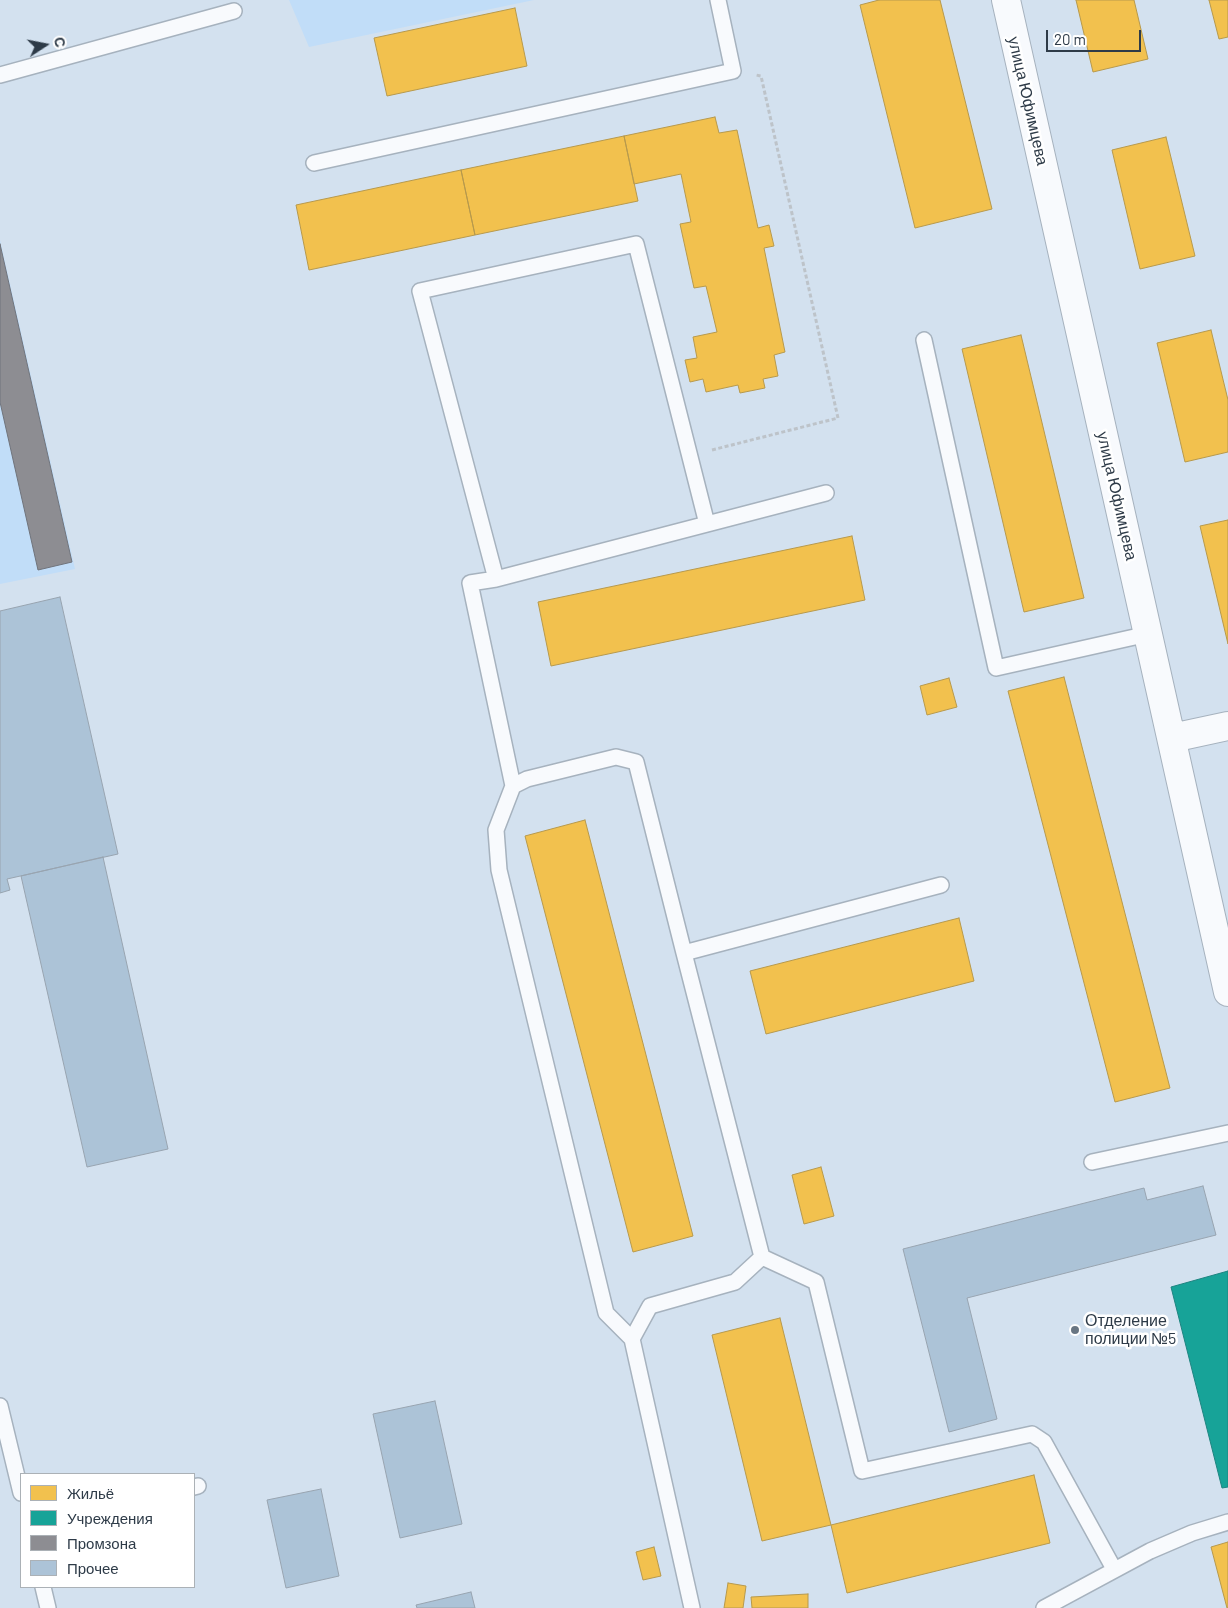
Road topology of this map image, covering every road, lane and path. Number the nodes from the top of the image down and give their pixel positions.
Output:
1 (718, 0) edge
2 (1006, 0) edge
3 (234, 11) dead end
4 (734, 71) junction
5 (0, 75) edge
6 (314, 164) dead end
7 (924, 340) dead end
8 (690, 456) junction
9 (826, 493) dead end
10 (707, 524) junction
11 (496, 579) junction
12 (1148, 634) junction
13 (1228, 726) edge
14 (1172, 738) junction
15 (513, 786) junction
16 (941, 886) dead end
17 (684, 953) junction
18 (1228, 992) edge
19 (1228, 1133) edge
20 (1092, 1162) dead end
21 (762, 1257) junction
22 (632, 1339) junction
23 (0, 1406) edge
24 (6, 1459) edge
25 (20, 1491) edge
26 (1228, 1522) edge
27 (1114, 1569) junction
28 (43, 1588) edge
29 (48, 1608) edge
30 (692, 1608) edge
31 (1044, 1608) edge

1 - 4 lane
2 - 12 street, улица Юфимцева
3 - 5 lane
4 - 6 lane
4 - 8 path
7 - 12 lane
8 - 10 lane
8 - 11 lane
9 - 10 lane
10 - 11 lane
11 - 15 lane
12 - 14 street, улица Юфимцева
13 - 14 street
14 - 18 street, улица Юфимцева
15 - 17 lane
15 - 22 lane
16 - 17 lane
17 - 21 lane
19 - 20 lane
21 - 22 lane
21 - 27 lane
22 - 30 lane
23 - 24 lane
24 - 25 lane
26 - 27 lane
27 - 31 lane
28 - 29 lane

